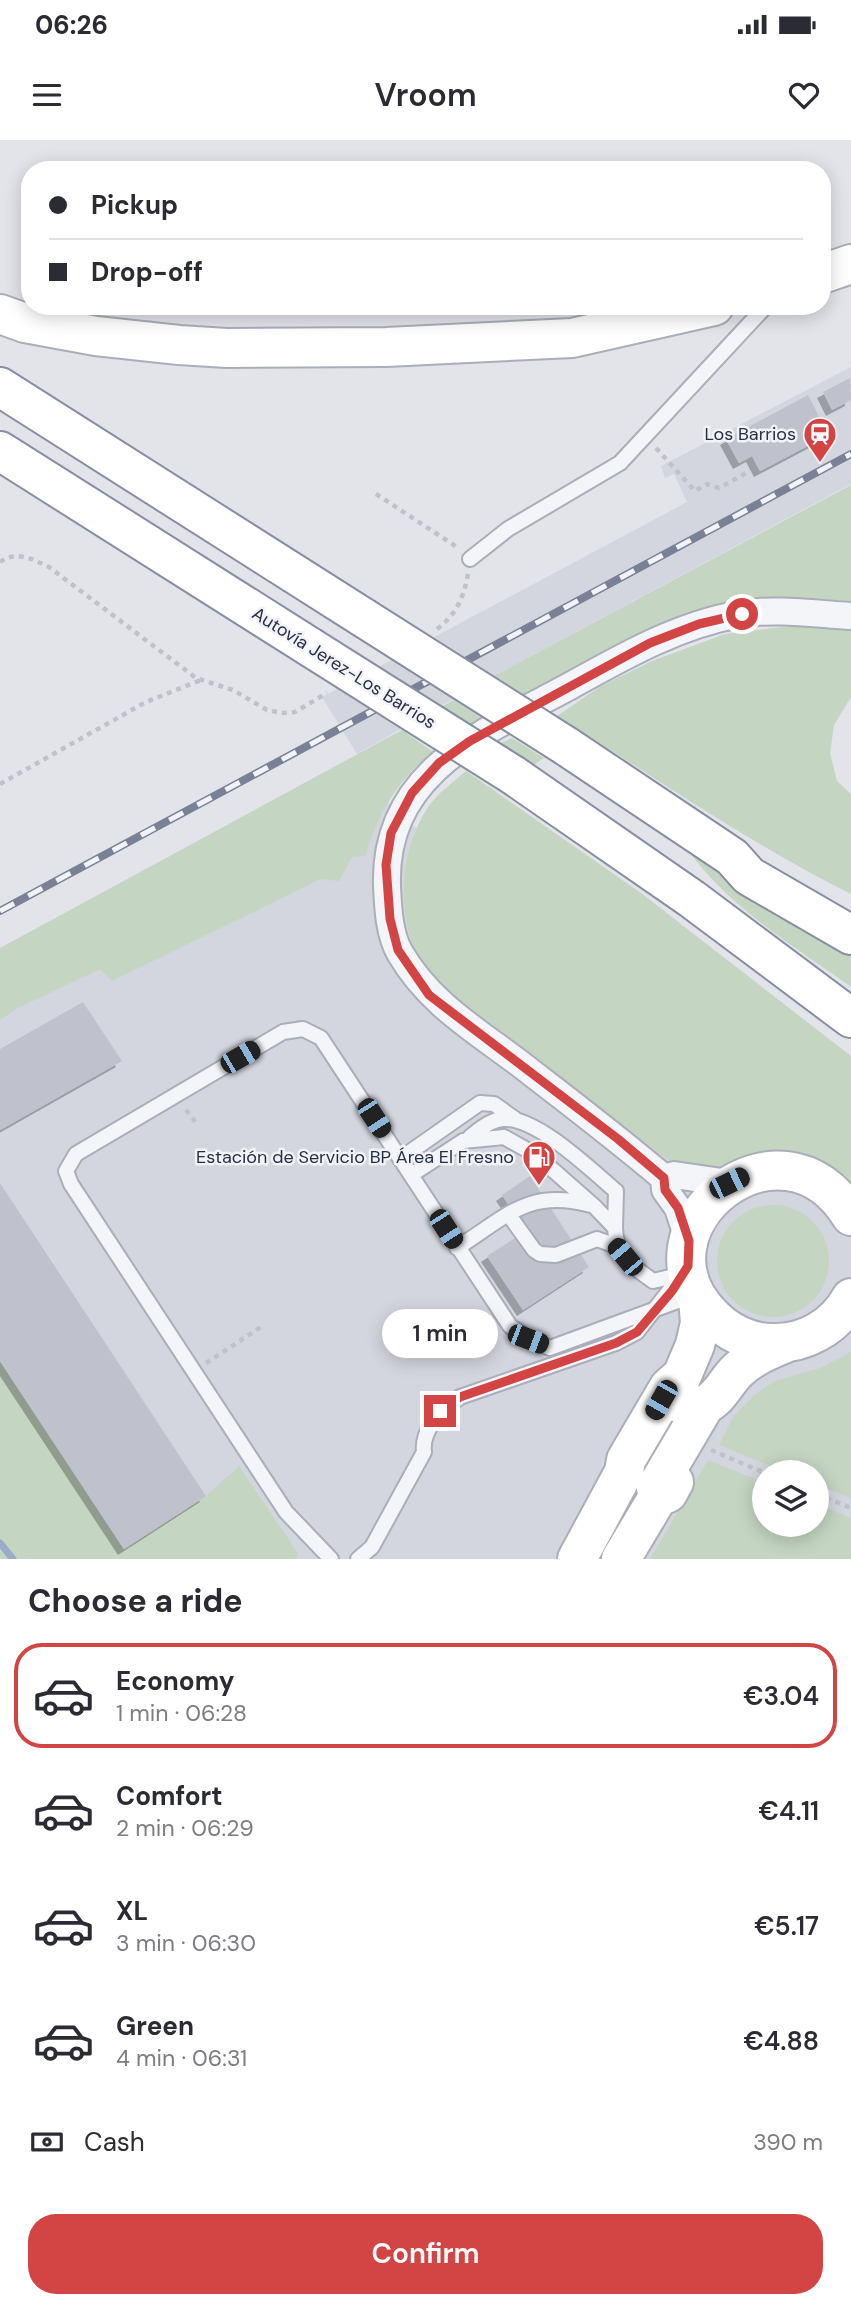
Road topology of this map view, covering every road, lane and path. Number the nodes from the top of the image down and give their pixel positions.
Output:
1 (851, 264) edge
2 (831, 271) edge
3 (0, 314) edge
4 (675, 315) edge
5 (758, 315) edge
6 (0, 387) edge
7 (649, 431) junction
8 (0, 450) edge
9 (748, 472) dead end
10 (470, 559) dead end
11 (851, 616) edge
12 (202, 680) dead end
13 (0, 784) edge
14 (732, 857) junction
15 (851, 916) edge
16 (851, 935) edge
17 (851, 1018) edge
18 (516, 1120) junction
19 (464, 1142) junction
20 (400, 1159) junction
21 (411, 1175) junction
22 (664, 1178) junction
23 (729, 1183) junction
24 (595, 1207) junction
25 (509, 1214) junction
26 (851, 1216) edge
27 (615, 1228) junction
28 (616, 1246) junction
29 (457, 1248) junction
30 (691, 1275) junction
31 (851, 1298) edge
32 (660, 1306) junction
33 (264, 1325) dead end
34 (819, 1331) edge
35 (194, 1371) junction
36 (829, 1499) edge
37 (851, 1508) edge
38 (331, 1559) edge
39 (358, 1559) edge
40 (577, 1559) edge
41 (621, 1559) edge

1 - 2 main road
3 - 4 main road
5 - 7 lane
6 - 14 main road, bridge
7 - 9 path
7 - 10 lane
8 - 17 main road, Autovía Jerez-Los Barrios, bridge
11 - 22 street
12 - 13 path
14 - 15 main road
14 - 16 main road
18 - 19 lane
18 - 20 lane
18 - 27 lane
19 - 21 lane
19 - 24 lane
20 - 21 lane
20 - 35 lane
21 - 29 lane
22 - 23 street
22 - 30 street
23 - 26 main road
23 - 30 main road
24 - 25 lane
24 - 27 lane
25 - 28 lane
25 - 29 lane
27 - 28 lane
28 - 30 lane
29 - 32 lane
30 - 32 lane
30 - 32 lane
30 - 34 main road
30 - 40 main road
31 - 34 main road
32 - 39 lane
33 - 35 path
34 - 41 main road
35 - 38 lane
36 - 37 path

